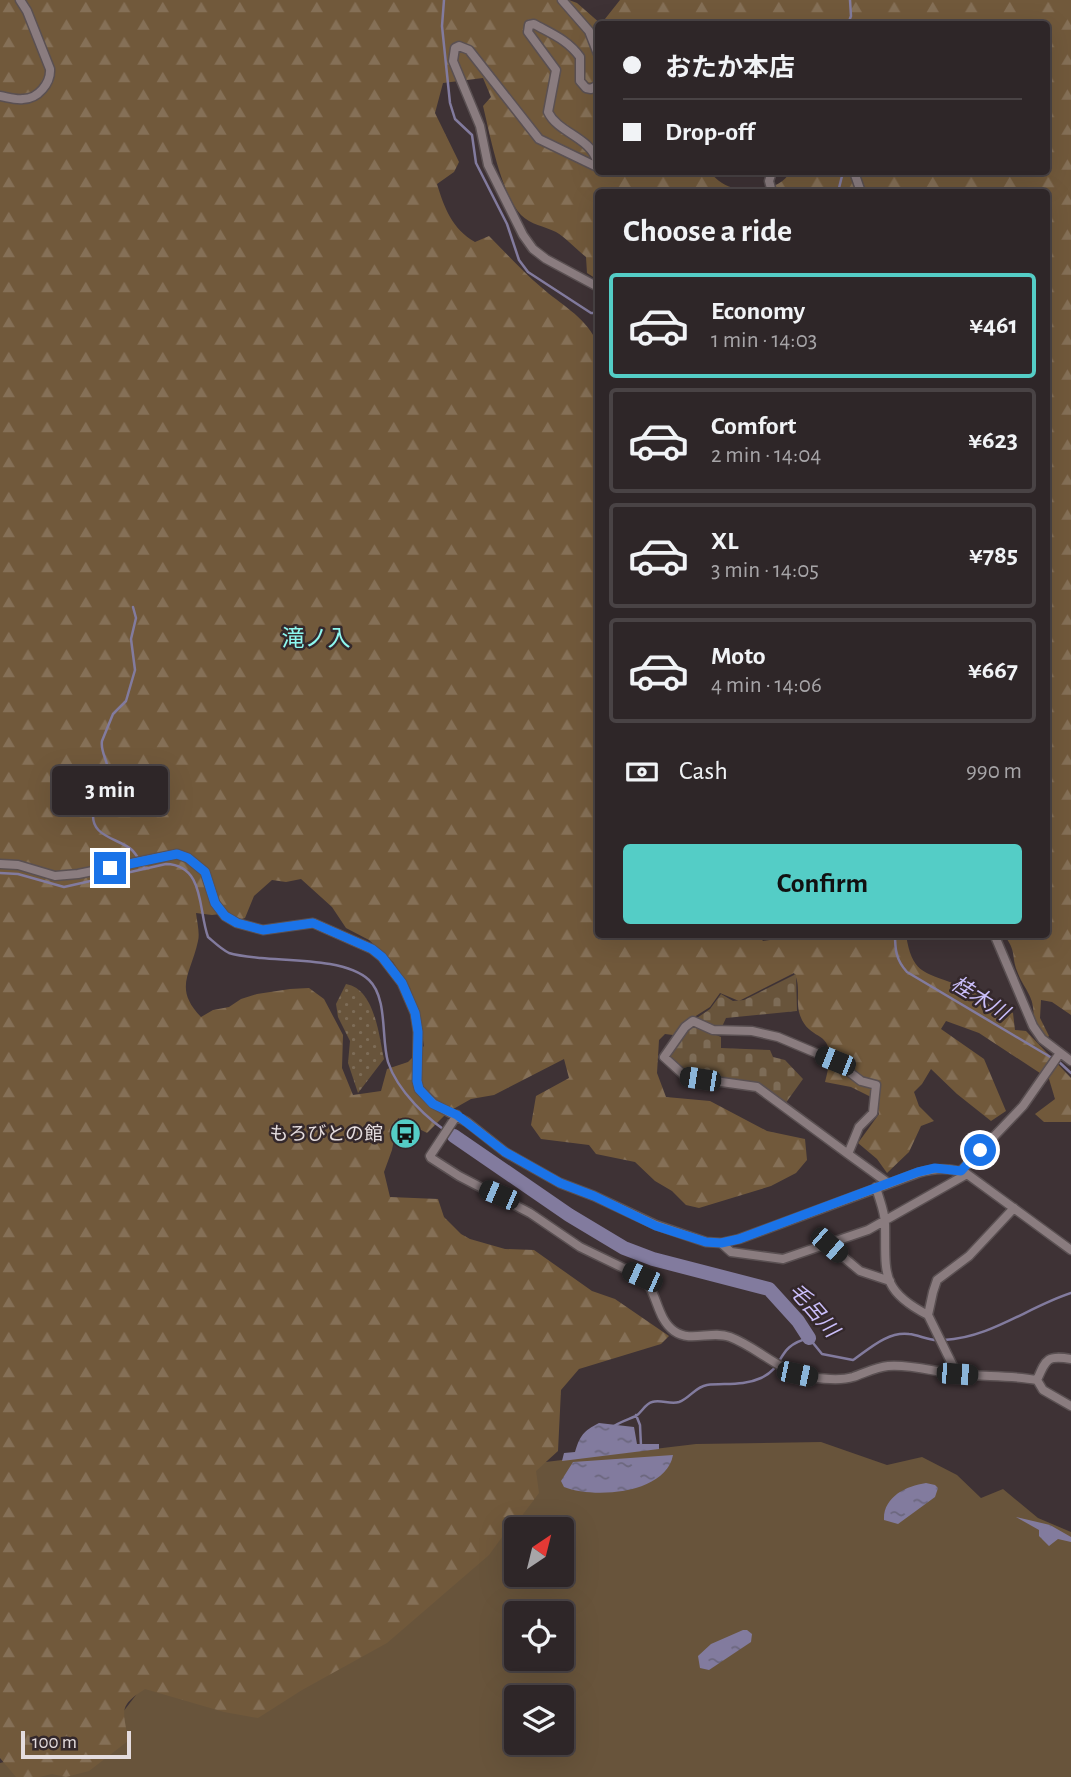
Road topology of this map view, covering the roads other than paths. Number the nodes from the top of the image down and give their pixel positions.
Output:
1 (20, 0) edge
2 (562, 0) edge
3 (595, 46) edge
4 (595, 87) edge
5 (0, 96) edge
6 (595, 154) edge
7 (595, 164) edge
8 (595, 286) edge
9 (0, 864) edge
10 (995, 938) edge
11 (1059, 1054) junction
12 (1071, 1061) edge
13 (456, 1117) junction
14 (848, 1154) junction
15 (964, 1172) junction
16 (888, 1183) junction
17 (876, 1187) junction
18 (1014, 1208) junction
19 (885, 1221) junction
20 (721, 1243) junction
21 (829, 1245) junction
22 (1071, 1251) edge
23 (890, 1281) junction
24 (928, 1315) junction
25 (1071, 1359) edge
26 (957, 1374) junction
27 (1037, 1380) junction
28 (1071, 1406) edge

1 - 5 street
2 - 3 street
4 - 6 street
7 - 8 street
9 - 13 street
10 - 11 street
11 - 12 street
11 - 15 street
13 - 20 street
13 - 26 street
14 - 14 street
14 - 16 street
15 - 16 street
15 - 18 street
15 - 19 street
16 - 17 street
17 - 19 street
17 - 20 street
18 - 22 street
18 - 24 street
19 - 21 street
19 - 23 street
20 - 21 street
21 - 23 street
23 - 24 street
24 - 26 street
25 - 27 street
26 - 27 street
27 - 28 street

